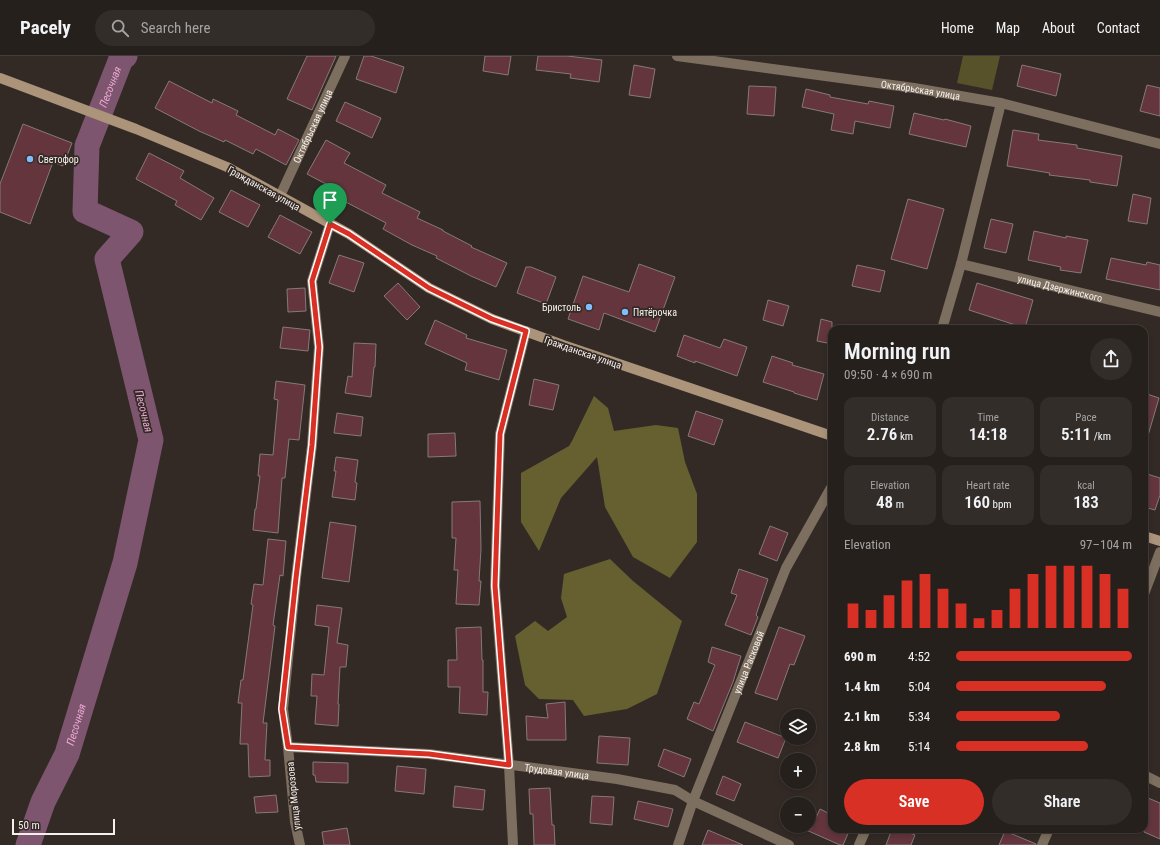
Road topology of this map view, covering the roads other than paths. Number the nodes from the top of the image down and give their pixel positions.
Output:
1 (345, 56) edge
2 (677, 56) edge
3 (0, 78) edge
4 (1001, 103) junction
5 (1160, 144) edge
6 (280, 196) junction
7 (330, 224) junction
8 (961, 264) junction
9 (1160, 312) edge
10 (943, 325) edge
11 (526, 331) junction
12 (828, 435) edge
13 (828, 493) edge
14 (1148, 537) edge
15 (1160, 541) edge
16 (1160, 552) edge
17 (1148, 584) edge
18 (288, 747) junction
19 (509, 765) junction
20 (1148, 778) edge
21 (1160, 783) edge
22 (693, 801) junction
23 (864, 833) edge
24 (1047, 833) edge
25 (300, 845) edge
26 (513, 845) edge
27 (678, 845) edge
28 (789, 845) edge
29 (859, 845) edge
30 (1042, 845) edge

1 - 6 street, Октябрьская улица
2 - 4 street, Октябрьская улица
3 - 6 street, Гражданская улица
4 - 5 street, Октябрьская улица
4 - 8 street
6 - 7 street, Гражданская улица
7 - 11 street, Гражданская улица
7 - 18 street, улица Морозова
8 - 9 street, улица Дзержинского
8 - 10 street
11 - 12 street, Гражданская улица
11 - 19 street
13 - 22 street, улица Расковой
14 - 15 street
16 - 17 street
18 - 19 street, Трудовая улица
18 - 25 street, улица Морозова
19 - 22 street, Трудовая улица
19 - 26 street
20 - 21 street
22 - 27 street, улица Расковой
22 - 28 street, Трудовая улица
23 - 29 street
24 - 30 street

